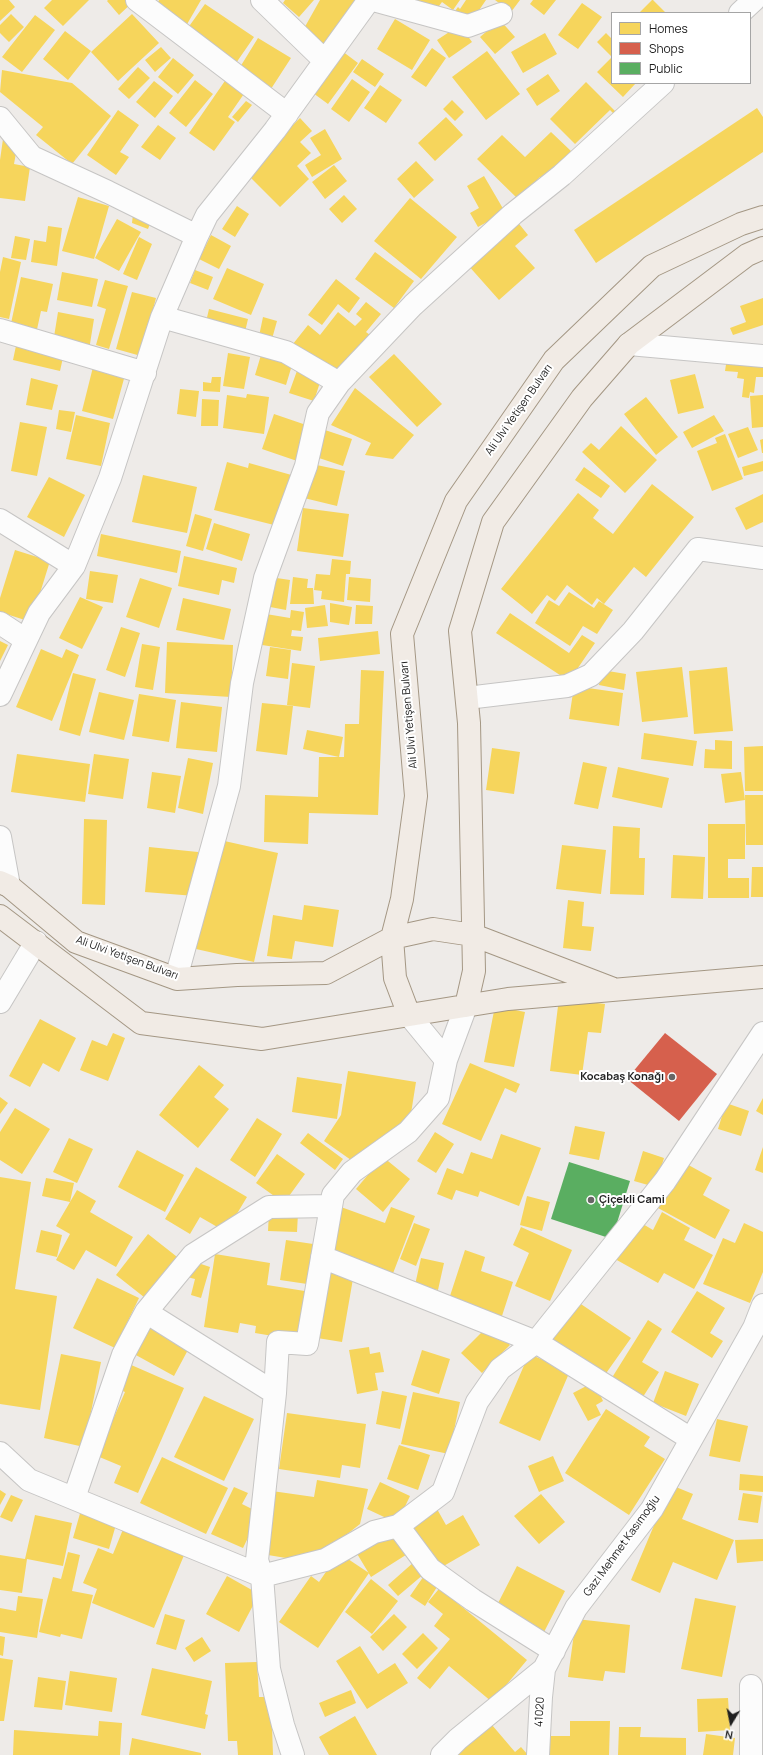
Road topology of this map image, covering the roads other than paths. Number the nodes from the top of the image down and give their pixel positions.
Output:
1 (137, 0) edge
2 (262, 0) edge
3 (369, 0) edge
4 (373, 0) edge
5 (754, 0) edge
6 (741, 12) edge
7 (501, 14) dead end
8 (325, 60) junction
9 (662, 84) edge
10 (286, 114) junction
11 (1, 120) edge
12 (763, 217) edge
13 (197, 236) junction
14 (758, 251) edge
15 (162, 317) junction
16 (0, 330) edge
17 (629, 344) junction
18 (763, 356) edge
19 (145, 373) junction
20 (340, 383) junction
21 (0, 520) edge
22 (763, 558) edge
23 (74, 566) junction
24 (0, 623) edge
25 (26, 640) junction
26 (0, 695) edge
27 (467, 698) junction
28 (0, 837) edge
29 (4, 884) edge
30 (0, 916) edge
31 (473, 935) junction
32 (392, 938) junction
33 (36, 942) junction
34 (763, 977) edge
35 (176, 978) junction
36 (616, 990) junction
37 (0, 1002) edge
38 (466, 1006) junction
39 (409, 1015) junction
40 (763, 1033) edge
41 (446, 1060) junction
42 (332, 1206) junction
43 (322, 1257) junction
44 (763, 1305) edge
45 (146, 1312) junction
46 (536, 1342) junction
47 (275, 1393) junction
48 (691, 1439) junction
49 (0, 1453) edge
50 (74, 1498) junction
51 (398, 1526) junction
52 (262, 1576) junction
53 (549, 1660) junction
54 (751, 1686) dead end
55 (293, 1755) edge
56 (442, 1755) edge
57 (538, 1755) edge
58 (751, 1755) edge

1 - 10 street
2 - 8 street
3 - 8 street
4 - 7 street
5 - 6 street
8 - 10 street
9 - 20 street
10 - 13 street
11 - 13 street
12 - 32 main road, Ali Ulvi Yetişen Bulvarı
13 - 15 street
14 - 17 main road
15 - 19 street
15 - 20 street
16 - 19 street
17 - 18 street
17 - 27 main road
19 - 23 street
20 - 35 street
21 - 23 street
22 - 27 street
23 - 25 street
24 - 25 street
25 - 26 street
27 - 31 main road
28 - 29 street
29 - 35 main road, Ali Ulvi Yetişen Bulvarı
30 - 33 main road
31 - 32 main road
31 - 36 main road
31 - 38 main road
32 - 35 main road, Ali Ulvi Yetişen Bulvarı
32 - 39 main road
33 - 37 street
33 - 39 main road
34 - 36 main road
36 - 38 main road
38 - 39 main road
38 - 41 street
39 - 41 street
40 - 46 street
41 - 42 street
42 - 43 street
42 - 45 street
43 - 46 street
43 - 47 street
44 - 48 street, Gazi Mehmet Kasımoğlu
45 - 47 street
45 - 50 street
46 - 48 street
46 - 51 street
47 - 52 street
48 - 53 street, Gazi Mehmet Kasımoğlu
49 - 50 street
50 - 52 street
51 - 52 street
51 - 53 street
52 - 55 street
53 - 56 street, Gazi Mehmet Kasımoğlu
53 - 57 street, 41020
54 - 58 street

